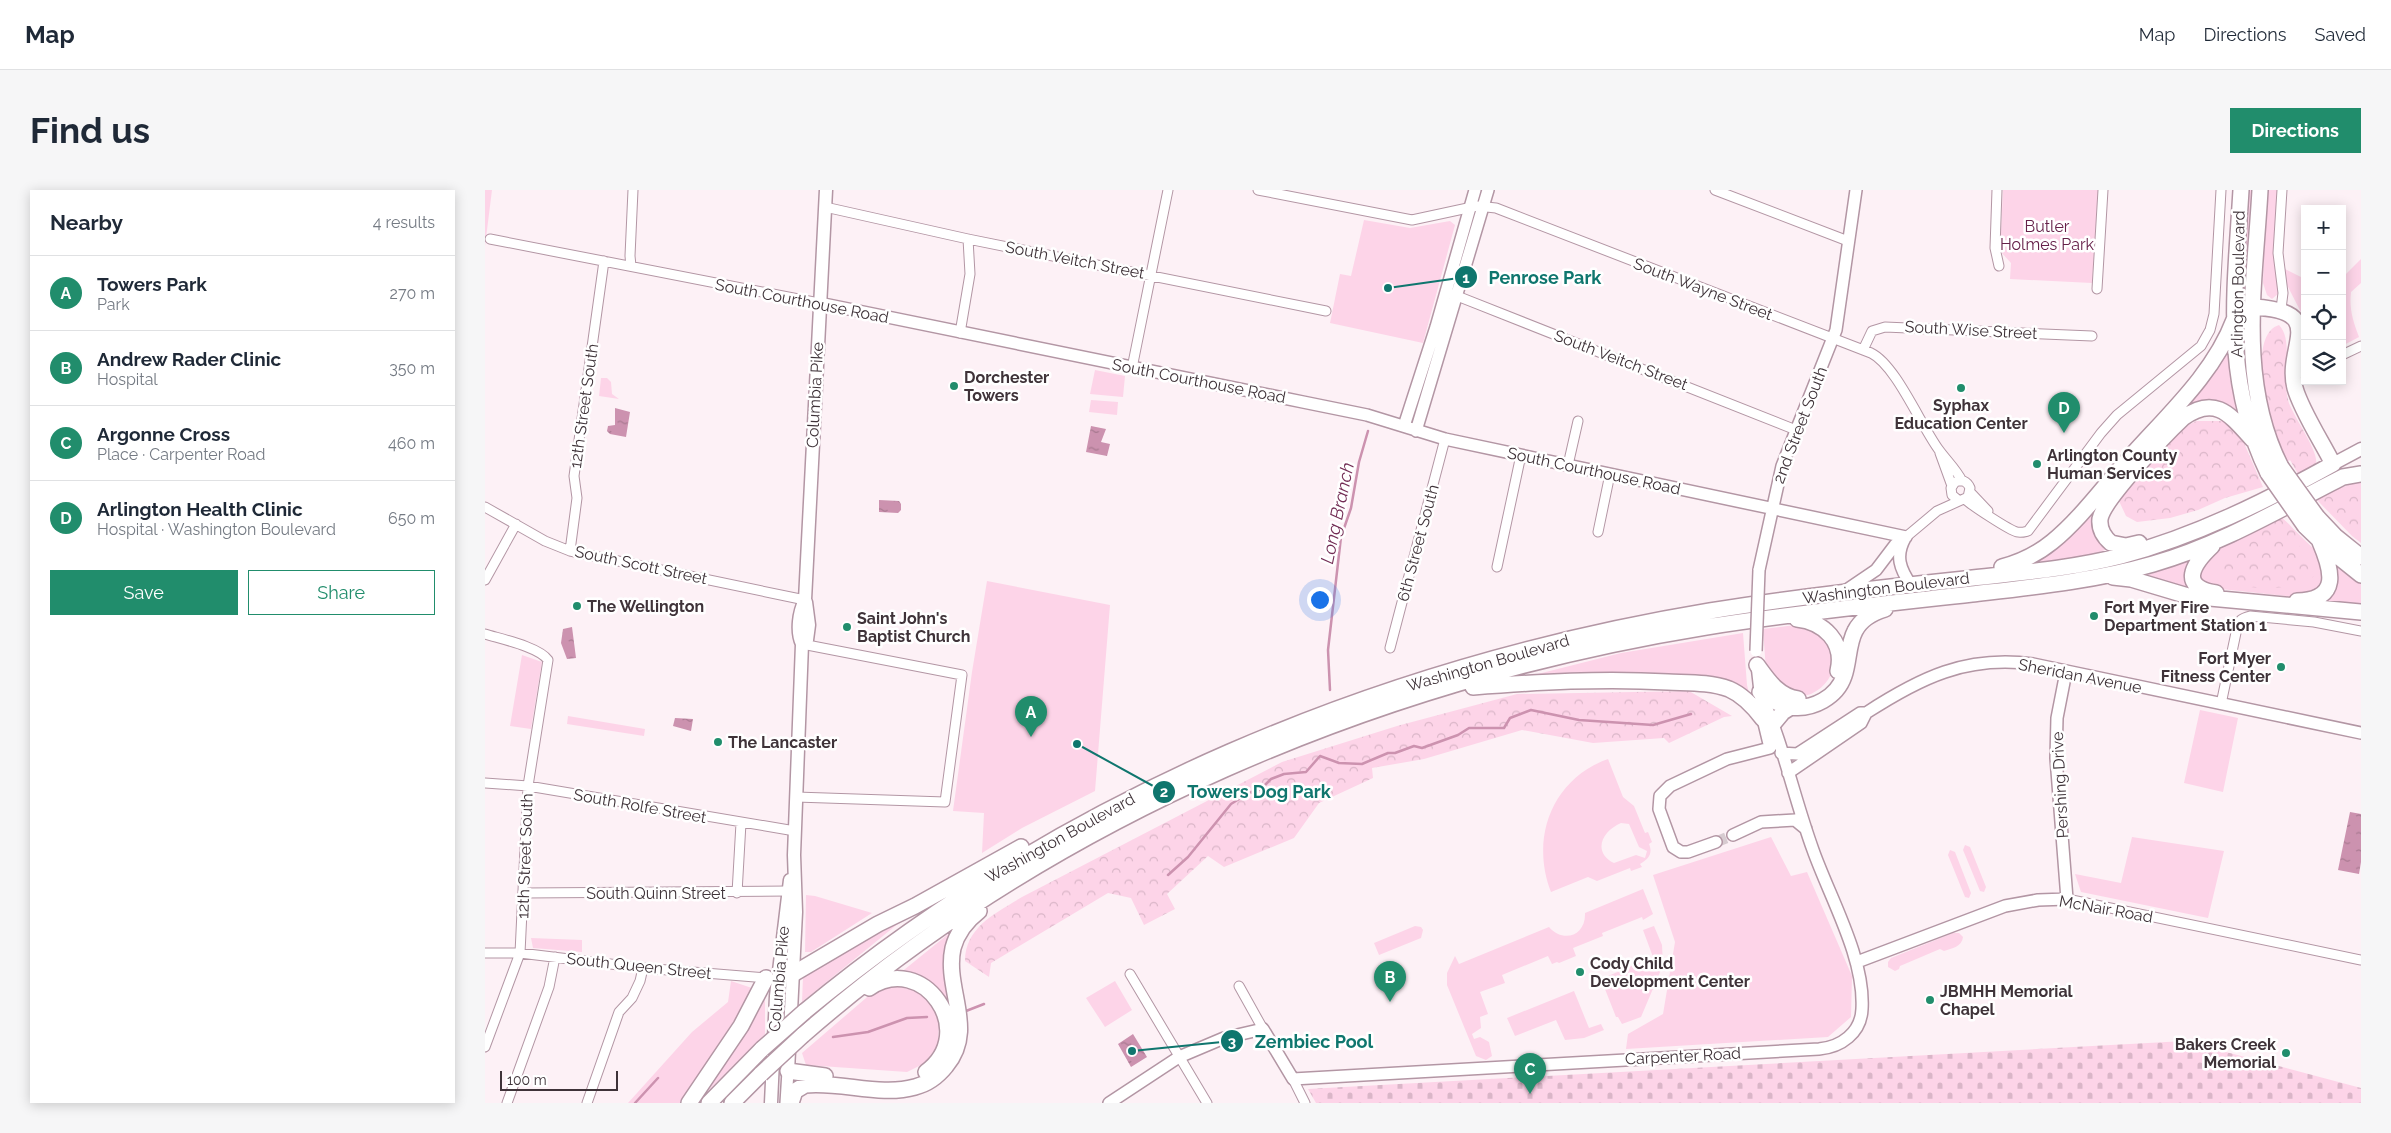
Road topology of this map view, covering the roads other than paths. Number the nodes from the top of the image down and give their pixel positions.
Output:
1 (633, 190) edge
2 (826, 190) edge
3 (1168, 190) edge
4 (1258, 190) edge
5 (1475, 190) edge
6 (1488, 190) edge
7 (1715, 190) edge
8 (1856, 190) edge
9 (1997, 190) edge
10 (2103, 190) edge
11 (2221, 190) edge
12 (2241, 190) edge
13 (2260, 190) edge
14 (2282, 190) edge
15 (1483, 206) junction
16 (825, 207) junction
17 (1469, 207) junction
18 (968, 239) junction
19 (490, 240) dead end
20 (1848, 241) junction
21 (604, 261) junction
22 (631, 266) junction
23 (1999, 266) dead end
24 (1151, 275) junction
25 (2097, 289) dead end
26 (1446, 291) junction
27 (1457, 296) junction
28 (819, 303) junction
29 (2253, 307) junction
30 (2281, 309) junction
31 (1327, 311) dead end
32 (2234, 320) junction
33 (960, 333) junction
34 (2092, 336) dead end
35 (1833, 340) junction
36 (2361, 346) edge
37 (1863, 350) junction
38 (2346, 353) edge
39 (1132, 368) junction
40 (2300, 373) edge
41 (1578, 422) dead end
42 (1404, 426) junction
43 (1416, 430) junction
44 (1796, 430) junction
45 (1445, 439) junction
46 (2253, 440) junction
47 (2361, 449) edge
48 (1939, 451) junction
49 (1521, 456) junction
50 (2333, 464) junction
51 (1568, 465) junction
52 (2361, 468) edge
53 (2275, 470) junction
54 (1610, 474) junction
55 (2361, 474) edge
56 (2343, 477) junction
57 (1962, 481) junction
58 (1952, 489) junction
59 (1965, 497) junction
60 (485, 507) edge
61 (1771, 508) junction
62 (1937, 511) junction
63 (2311, 522) junction
64 (516, 524) junction
65 (1598, 532) dead end
66 (2187, 534) junction
67 (1906, 537) junction
68 (2219, 539) junction
69 (2320, 542) junction
70 (570, 551) junction
71 (2361, 557) edge
72 (1497, 567) dead end
73 (2361, 575) edge
74 (2105, 576) junction
75 (485, 580) edge
76 (1947, 581) junction
77 (1911, 585) junction
78 (1842, 593) junction
79 (1927, 599) junction
80 (805, 600) junction
81 (2361, 612) edge
82 (1778, 617) junction
83 (2361, 631) edge
84 (485, 634) edge
85 (802, 644) junction
86 (1390, 648) dead end
87 (1757, 658) junction
88 (2066, 672) junction
89 (1444, 689) junction
90 (1760, 692) junction
91 (2221, 704) junction
92 (1791, 707) junction
93 (1866, 713) junction
94 (1770, 728) junction
95 (2361, 733) edge
96 (1781, 753) junction
97 (1788, 773) junction
98 (485, 783) edge
99 (528, 786) junction
100 (1151, 787) junction
101 (796, 797) junction
102 (741, 823) junction
103 (1806, 829) junction
104 (795, 830) junction
105 (1733, 835) tunnel mouth
106 (1715, 842) tunnel mouth
107 (794, 855) junction
108 (1039, 866) junction
109 (788, 892) junction
110 (525, 893) junction
111 (737, 893) junction
112 (2067, 900) junction
113 (485, 952) edge
114 (520, 953) junction
115 (555, 957) junction
116 (2361, 960) edge
117 (1857, 962) junction
118 (643, 968) junction
119 (793, 974) junction
120 (1130, 974) dead end
121 (772, 978) junction
122 (1239, 986) dead end
123 (1263, 1029) junction
124 (803, 1035) junction
125 (485, 1047) edge
126 (1179, 1057) junction
127 (788, 1071) junction
128 (761, 1074) junction
129 (1293, 1079) junction
130 (507, 1103) edge
131 (587, 1103) edge
132 (689, 1103) edge
133 (709, 1103) edge
134 (732, 1103) edge
135 (739, 1103) edge
136 (771, 1103) edge
137 (786, 1103) edge
138 (791, 1103) edge
139 (1109, 1103) edge
140 (1207, 1103) edge
141 (1305, 1103) edge

1 - 22 street
2 - 16 main road, Columbia Pike
3 - 24 street
4 - 17 street, South Wayne Street
5 - 17 street
6 - 15 street
7 - 20 street
8 - 20 street, 2nd Street South
9 - 23 street
10 - 25 street
11 - 59 street, Arlington Boulevard
12 - 32 highway, Arlington Boulevard
13 - 29 highway, Arlington Boulevard
14 - 30 street
15 - 17 street, South Wayne Street
15 - 27 street
15 - 35 street, South Wayne Street
16 - 18 street, South Veitch Street
16 - 28 main road, Columbia Pike
17 - 26 street
18 - 24 street, South Veitch Street
18 - 33 street
19 - 21 street, South Courthouse Road
20 - 35 street, 2nd Street South
21 - 22 street, South Courthouse Road
21 - 70 street, 12th Street South
22 - 28 street, South Courthouse Road
24 - 31 street, South Veitch Street
24 - 39 street
26 - 27 street, South Veitch Street
26 - 42 street
27 - 43 street
27 - 44 street, South Veitch Street
28 - 33 street, South Courthouse Road
28 - 80 main road, Columbia Pike
29 - 30 highway
29 - 53 highway, Arlington Boulevard
30 - 40 highway
32 - 46 highway, Arlington Boulevard
32 - 76 highway
33 - 39 street, South Courthouse Road
34 - 37 street, South Wise Street
35 - 37 street, South Wayne Street
35 - 44 street, 2nd Street South
36 - 38 street
37 - 48 street, South Wayne Street
39 - 42 street, South Courthouse Road
40 - 50 highway
41 - 51 street
42 - 43 street, South Courthouse Road
43 - 45 street, South Courthouse Road
44 - 61 street, 2nd Street South
45 - 49 street, South Courthouse Road
45 - 86 street, 6th Street South
46 - 53 highway, Arlington Boulevard
46 - 66 highway
47 - 50 main road, Washington Boulevard
48 - 57 street
48 - 58 street
49 - 51 street, South Courthouse Road
49 - 72 street
50 - 66 highway, Washington Boulevard
51 - 54 street, South Courthouse Road
52 - 56 main road, Washington Boulevard
53 - 63 highway, Arlington Boulevard, bridge
54 - 61 street, South Courthouse Road
54 - 65 street
55 - 56 highway
56 - 68 highway, Washington Boulevard
57 - 58 street
57 - 59 street
58 - 59 street
58 - 62 street
59 - 62 street
60 - 64 street, South Scott Street
61 - 67 street, South Courthouse Road
61 - 87 street, 2nd Street South, bridge
62 - 67 street
63 - 69 highway, Arlington Boulevard
63 - 71 highway, Arlington Boulevard
64 - 70 street, South Scott Street
64 - 75 street
66 - 76 highway, Washington Boulevard
67 - 77 street
67 - 78 street
68 - 69 highway
68 - 74 highway, Washington Boulevard
69 - 73 highway, Arlington Boulevard
70 - 80 street, South Scott Street
74 - 79 highway, Washington Boulevard
74 - 81 highway
76 - 77 highway, Washington Boulevard
77 - 78 highway, Washington Boulevard
78 - 100 highway, Washington Boulevard
79 - 82 highway, Washington Boulevard
79 - 92 highway
80 - 85 main road, Columbia Pike
82 - 87 highway
82 - 89 highway, Washington Boulevard
83 - 91 street
84 - 99 street, 12th Street South
85 - 101 main road, Columbia Pike
85 - 101 street
87 - 90 street, 2nd Street South
88 - 91 street, Sheridan Avenue
88 - 93 street, Sheridan Avenue
88 - 112 street, Pershing Drive
89 - 94 highway
89 - 108 highway, Washington Boulevard
90 - 92 highway
90 - 94 street, 2nd Street South
91 - 95 street, Sheridan Avenue
92 - 94 highway
93 - 96 street, Sheridan Avenue
93 - 97 street, Sheridan Avenue
94 - 96 street, Carpenter Road
94 - 106 street
96 - 97 street, Carpenter Road
97 - 103 street, Carpenter Road
98 - 99 street, South Rolfe Street
99 - 102 street, South Rolfe Street
99 - 110 street, 12th Street South
100 - 119 highway
100 - 133 highway, Washington Boulevard, bridge
101 - 104 main road, Columbia Pike
102 - 104 street, South Rolfe Street
102 - 111 street
103 - 105 street, Carpenter Road
103 - 117 street, Carpenter Road
104 - 107 main road, Columbia Pike
107 - 109 main road, Columbia Pike
107 - 119 main road, Columbia Pike
108 - 124 highway, Washington Boulevard
108 - 138 highway
109 - 111 street, South Quinn Street
109 - 121 main road, Columbia Pike
110 - 111 street, South Quinn Street
110 - 114 street, 12th Street South
112 - 116 street, McNair Road
112 - 117 street, McNair Road
113 - 114 street, South Queen Street
114 - 115 street, South Queen Street
114 - 125 street, 12th Street South
115 - 118 street, South Queen Street
115 - 130 street
117 - 129 street, Carpenter Road
118 - 121 street, South Queen Street
118 - 131 street
119 - 121 main road, South Queen Street
119 - 127 main road, Columbia Pike
120 - 126 street
121 - 132 highway
121 - 136 main road, Columbia Pike
122 - 123 street
123 - 126 street
123 - 129 street
124 - 127 highway
124 - 128 highway, Washington Boulevard, bridge
126 - 139 street
126 - 140 street
127 - 137 street, Columbia Pike
128 - 134 highway, Washington Boulevard
128 - 135 highway
129 - 141 street

